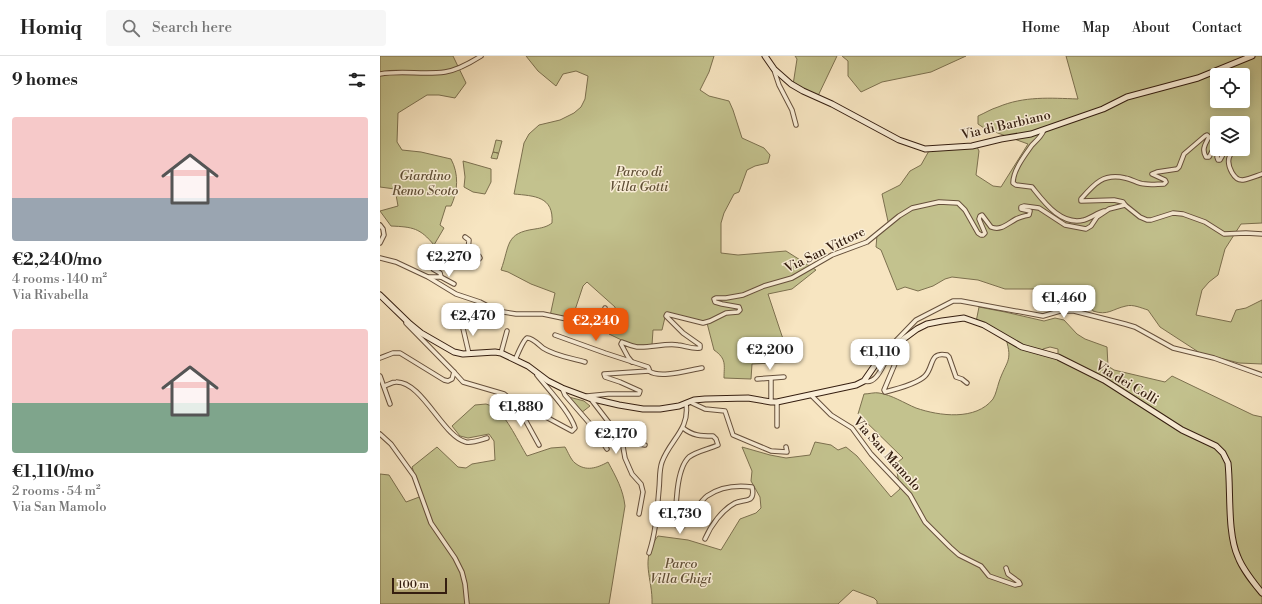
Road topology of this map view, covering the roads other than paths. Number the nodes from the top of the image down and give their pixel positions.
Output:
1 (481, 56) edge
2 (765, 56) edge
3 (1252, 56) edge
4 (774, 69) junction
5 (380, 74) edge
6 (796, 125) dead end
7 (1044, 130) junction
8 (1210, 137) edge
9 (1210, 137) edge
10 (1210, 155) edge
11 (1217, 156) edge
12 (1222, 156) edge
13 (1230, 156) edge
14 (1262, 174) edge
15 (1125, 205) junction
16 (1109, 209) junction
17 (380, 225) edge
18 (1262, 234) edge
19 (465, 237) dead end
20 (380, 243) edge
21 (380, 258) edge
22 (428, 277) junction
23 (441, 277) junction
24 (454, 284) dead end
25 (380, 294) edge
26 (605, 308) dead end
27 (401, 314) junction
28 (462, 324) dead end
29 (507, 331) dead end
30 (555, 335) dead end
31 (501, 353) junction
32 (469, 354) junction
33 (882, 355) junction
34 (380, 358) edge
35 (515, 360) junction
36 (585, 362) dead end
37 (632, 362) junction
38 (702, 368) dead end
39 (649, 371) junction
40 (454, 372) junction
41 (536, 374) junction
42 (1262, 375) edge
43 (380, 376) edge
44 (784, 377) dead end
45 (757, 379) dead end
46 (771, 379) junction
47 (864, 381) junction
48 (967, 383) dead end
49 (384, 386) junction
50 (562, 388) junction
51 (811, 395) junction
52 (587, 397) junction
53 (774, 402) junction
54 (688, 403) junction
55 (390, 404) dead end
56 (517, 404) junction
57 (778, 426) dead end
58 (683, 428) junction
59 (380, 434) edge
60 (487, 438) dead end
61 (622, 441) junction
62 (539, 445) dead end
63 (645, 445) dead end
64 (786, 447) dead end
65 (607, 449) dead end
66 (639, 514) dead end
67 (705, 538) dead end
68 (649, 553) dead end
69 (1006, 568) dead end
70 (1262, 593) edge
71 (467, 604) edge

1 - 5 street
2 - 4 main road, Via di Barbiano
3 - 7 main road, Via di Barbiano
4 - 6 street, Via di Barbiano
4 - 7 main road, Via di Barbiano
7 - 16 street, Via San Vittore
8 - 10 street
9 - 15 street
11 - 12 street
13 - 14 street
15 - 16 street, Via San Vittore
15 - 18 street
16 - 37 street, Via San Vittore
17 - 20 street
19 - 23 street
21 - 22 street
22 - 23 street
22 - 26 street
23 - 24 street
25 - 27 main road
27 - 32 main road
27 - 40 street
28 - 32 street
29 - 31 street
30 - 37 street
31 - 32 main road
31 - 35 main road
33 - 42 street
33 - 47 main road
33 - 70 main road, Via dei Colli
34 - 40 street
35 - 36 street
35 - 41 main road
37 - 39 street
38 - 39 street
39 - 52 street
40 - 56 street
41 - 50 main road
41 - 56 street
43 - 49 street
44 - 46 street
45 - 46 street
46 - 53 street
47 - 48 street
47 - 51 main road
49 - 55 street
49 - 60 street
50 - 52 main road
50 - 65 street
51 - 53 main road
51 - 69 street, Via San Mamolo
52 - 54 main road
52 - 61 street
53 - 54 main road
53 - 57 street
54 - 58 street
54 - 64 street
56 - 62 street
58 - 67 street
58 - 68 street
59 - 71 street
61 - 63 street
61 - 66 street

